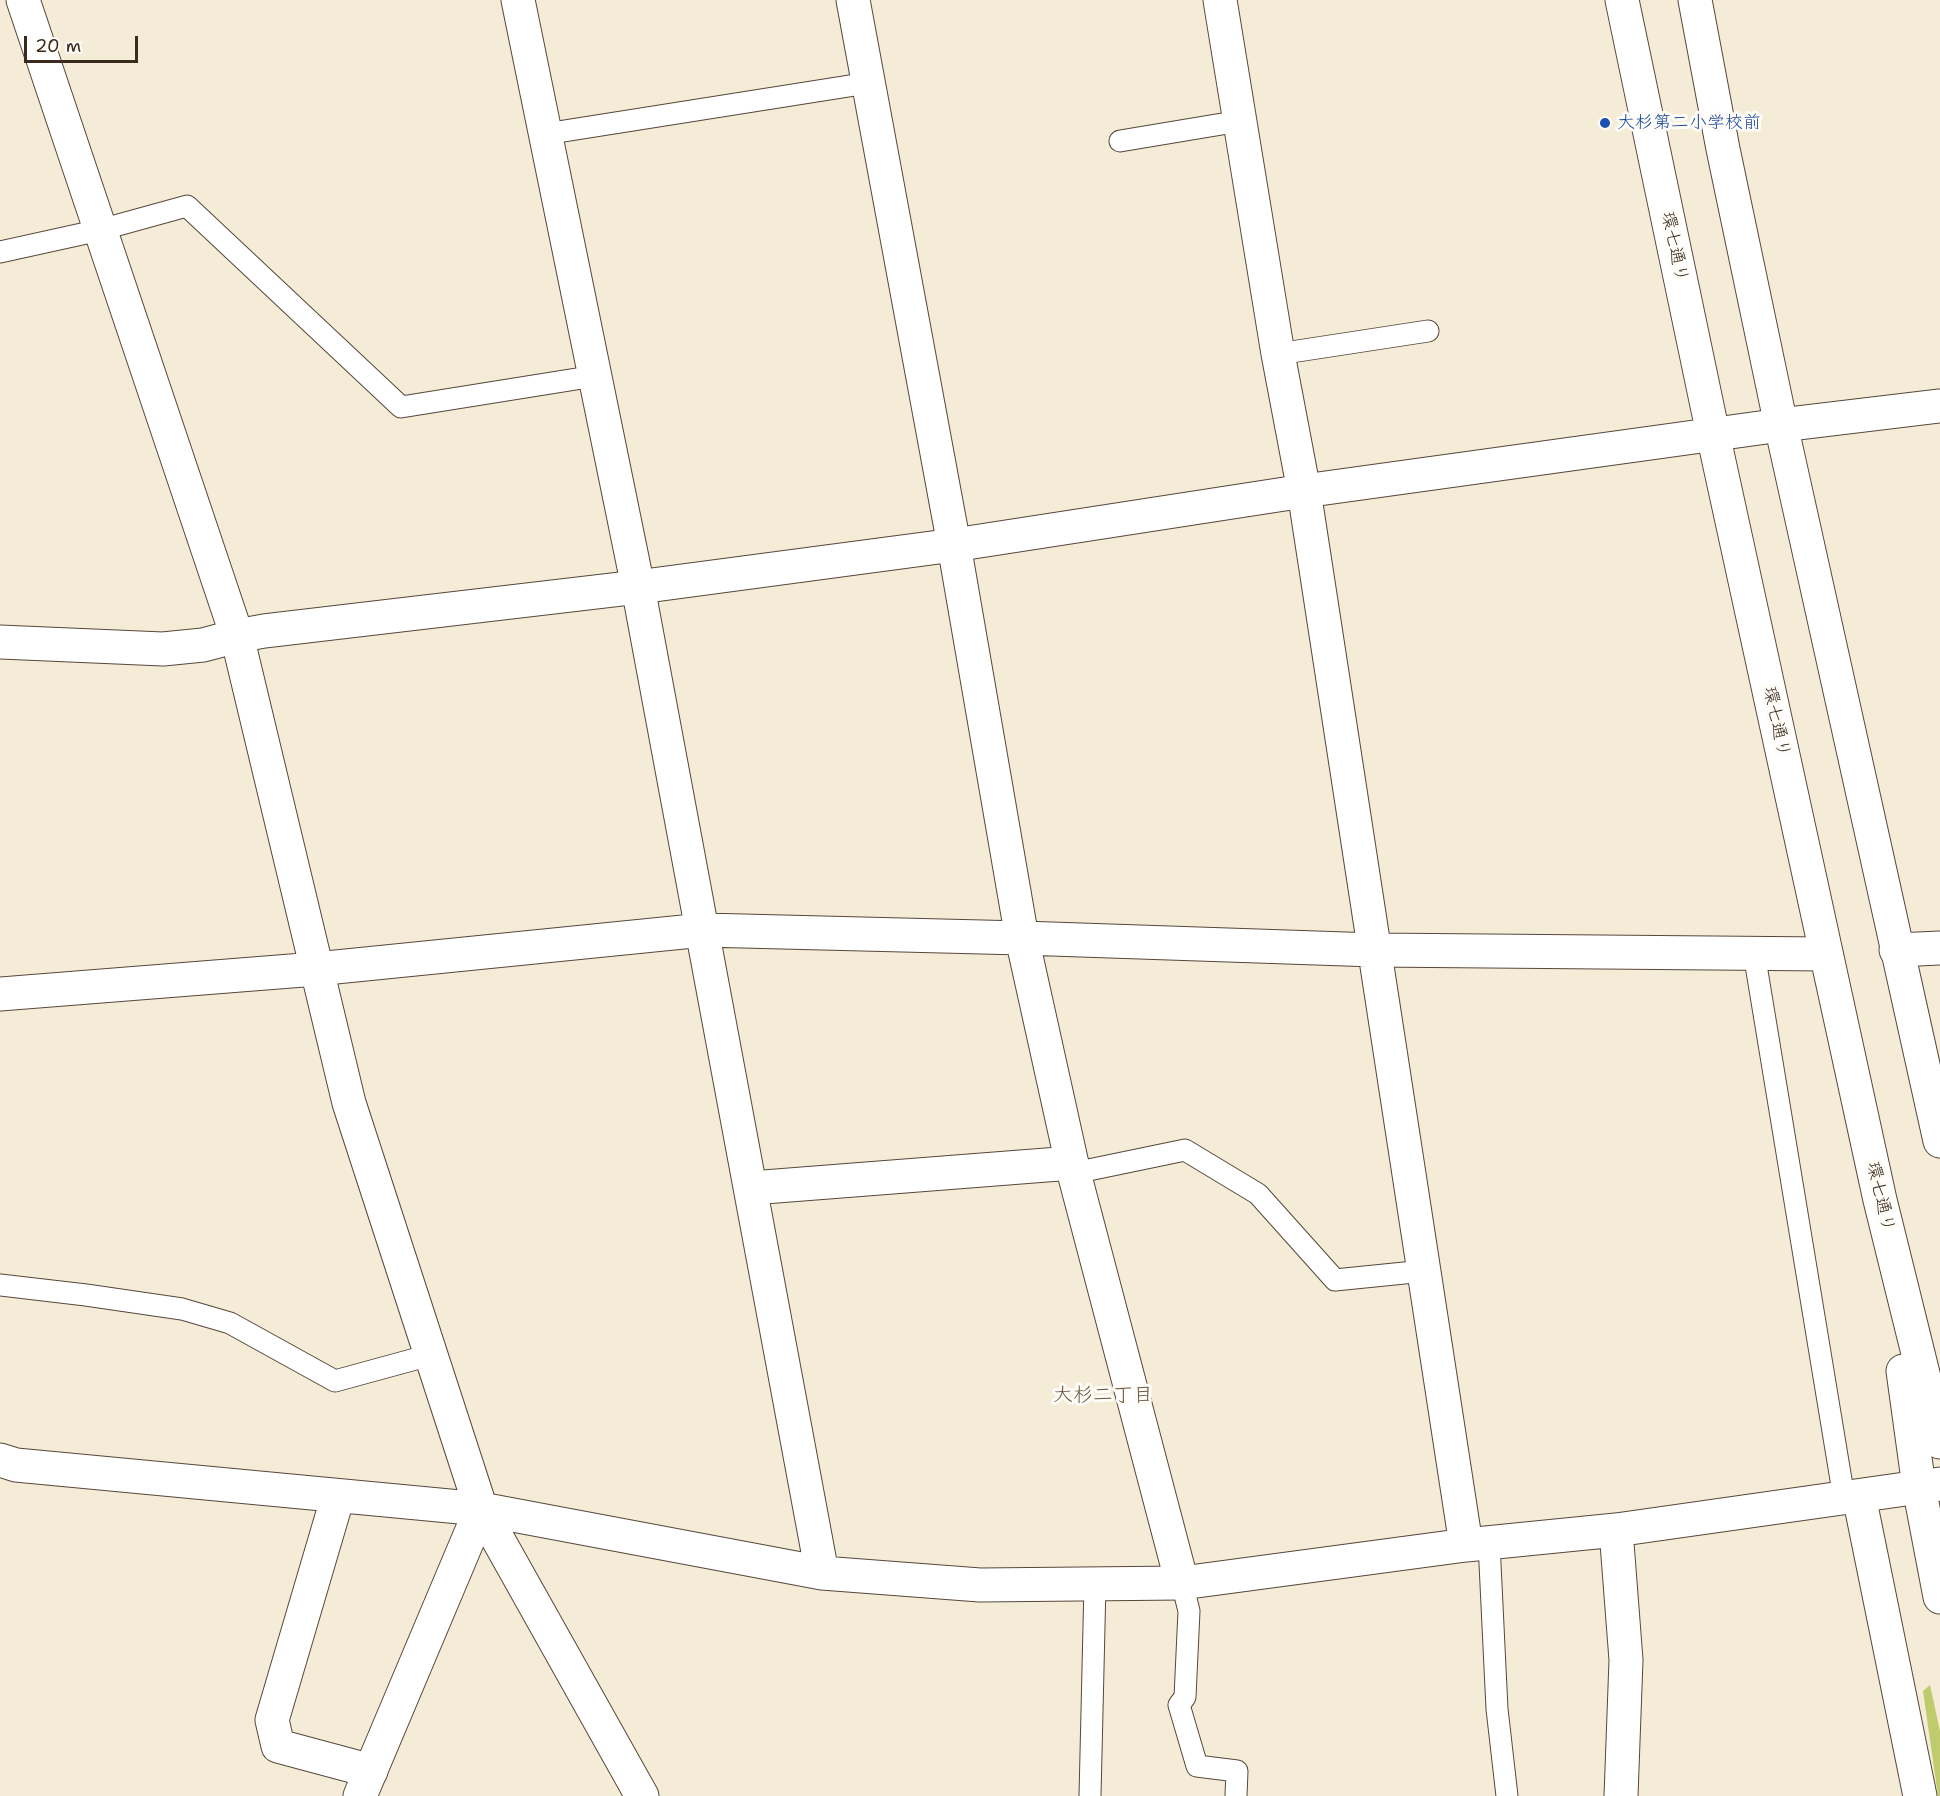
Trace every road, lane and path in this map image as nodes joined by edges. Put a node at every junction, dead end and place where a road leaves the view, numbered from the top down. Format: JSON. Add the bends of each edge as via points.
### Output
{"nodes":[{"id":1,"x":23,"y":0,"type":"edge"},
{"id":2,"x":518,"y":0,"type":"edge"},
{"id":3,"x":853,"y":0,"type":"edge"},
{"id":4,"x":1220,"y":0,"type":"edge"},
{"id":5,"x":1622,"y":0,"type":"edge"},
{"id":6,"x":1695,"y":0,"type":"edge"},
{"id":7,"x":868,"y":83,"type":"junction"},
{"id":8,"x":1240,"y":121,"type":"junction"},
{"id":9,"x":545,"y":134,"type":"junction"},
{"id":10,"x":1120,"y":141,"type":"dead end"},
{"id":11,"x":100,"y":230,"type":"junction"},
{"id":12,"x":0,"y":252,"type":"edge"},
{"id":13,"x":1428,"y":331,"type":"dead end"},
{"id":14,"x":1278,"y":354,"type":"junction"},
{"id":15,"x":595,"y":376,"type":"junction"},
{"id":16,"x":1940,"y":406,"type":"edge"},
{"id":17,"x":1780,"y":425,"type":"junction"},
{"id":18,"x":1713,"y":434,"type":"junction"},
{"id":19,"x":1304,"y":491,"type":"junction"},
{"id":20,"x":954,"y":545,"type":"junction"},
{"id":21,"x":638,"y":587,"type":"junction"},
{"id":22,"x":237,"y":636,"type":"junction"},
{"id":23,"x":0,"y":642,"type":"edge"},
{"id":24,"x":703,"y":930,"type":"junction"},
{"id":25,"x":1022,"y":938,"type":"junction"},
{"id":26,"x":1940,"y":948,"type":"edge"},
{"id":27,"x":1375,"y":950,"type":"junction"},
{"id":28,"x":1896,"y":950,"type":"junction"},
{"id":29,"x":1754,"y":953,"type":"junction"},
{"id":30,"x":1826,"y":954,"type":"junction"},
{"id":31,"x":316,"y":969,"type":"junction"},
{"id":32,"x":0,"y":994,"type":"edge"},
{"id":33,"x":1940,"y":1141,"type":"edge"},
{"id":34,"x":1073,"y":1168,"type":"junction"},
{"id":35,"x":751,"y":1188,"type":"junction"},
{"id":36,"x":1880,"y":1200,"type":"junction"},
{"id":37,"x":1424,"y":1271,"type":"junction"},
{"id":38,"x":0,"y":1285,"type":"edge"},
{"id":39,"x":430,"y":1355,"type":"junction"},
{"id":40,"x":1940,"y":1443,"type":"edge"},
{"id":41,"x":0,"y":1460,"type":"edge"},
{"id":42,"x":1930,"y":1486,"type":"edge"},
{"id":43,"x":338,"y":1496,"type":"junction"},
{"id":44,"x":1851,"y":1497,"type":"junction"},
{"id":45,"x":481,"y":1509,"type":"junction"},
{"id":46,"x":1616,"y":1530,"type":"junction"},
{"id":47,"x":1478,"y":1544,"type":"junction"},
{"id":48,"x":822,"y":1573,"type":"junction"},
{"id":49,"x":1182,"y":1583,"type":"junction"},
{"id":50,"x":1095,"y":1584,"type":"junction"},
{"id":51,"x":1940,"y":1597,"type":"edge"},
{"id":52,"x":366,"y":1783,"type":"edge"},
{"id":53,"x":642,"y":1796,"type":"edge"},
{"id":54,"x":1090,"y":1796,"type":"edge"},
{"id":55,"x":1236,"y":1796,"type":"edge"},
{"id":56,"x":1507,"y":1796,"type":"edge"},
{"id":57,"x":1621,"y":1796,"type":"edge"},
{"id":58,"x":1920,"y":1796,"type":"edge"}],
"edges":[{"from":1,"to":11,"type":"street"},
{"from":2,"to":9,"type":"street"},
{"from":3,"to":7,"type":"street"},
{"from":4,"to":8,"type":"street"},
{"from":5,"to":18,"type":"street","name":"環七通り"},
{"from":6,"to":17,"type":"street"},
{"from":7,"to":9,"type":"lane"},
{"from":7,"to":20,"type":"street"},
{"from":8,"to":10,"type":"lane"},
{"from":8,"to":14,"type":"street"},
{"from":9,"to":15,"type":"street"},
{"from":11,"to":12,"type":"lane"},
{"from":11,"to":15,"type":"lane","via":[[187,206],[401,408]]},
{"from":11,"to":22,"type":"street"},
{"from":13,"to":14,"type":"lane"},
{"from":14,"to":19,"type":"street"},
{"from":15,"to":21,"type":"street"},
{"from":16,"to":17,"type":"street"},
{"from":17,"to":18,"type":"street"},
{"from":17,"to":28,"type":"street"},
{"from":18,"to":19,"type":"street"},
{"from":18,"to":30,"type":"street","name":"環七通り"},
{"from":19,"to":20,"type":"street"},
{"from":19,"to":27,"type":"street"},
{"from":20,"to":21,"type":"street"},
{"from":20,"to":25,"type":"street"},
{"from":21,"to":22,"type":"street"},
{"from":21,"to":24,"type":"street"},
{"from":22,"to":23,"type":"street","via":[[164,649]]},
{"from":22,"to":31,"type":"street"},
{"from":24,"to":25,"type":"street"},
{"from":24,"to":31,"type":"street"},
{"from":24,"to":35,"type":"street"},
{"from":25,"to":27,"type":"street"},
{"from":25,"to":34,"type":"street"},
{"from":26,"to":28,"type":"street"},
{"from":27,"to":29,"type":"street"},
{"from":27,"to":37,"type":"street"},
{"from":28,"to":33,"type":"street"},
{"from":29,"to":30,"type":"street"},
{"from":29,"to":44,"type":"lane"},
{"from":30,"to":36,"type":"street","name":"環七通り"},
{"from":31,"to":32,"type":"street"},
{"from":31,"to":39,"type":"street","via":[[349,1103]]},
{"from":34,"to":35,"type":"street"},
{"from":34,"to":37,"type":"lane","via":[[1185,1150],[1258,1194],[1335,1280]]},
{"from":34,"to":49,"type":"street"},
{"from":35,"to":48,"type":"street"},
{"from":36,"to":40,"type":"street","name":"環七通り"},
{"from":36,"to":42,"type":"street"},
{"from":37,"to":47,"type":"street"},
{"from":38,"to":39,"type":"lane","via":[[191,1312],[230,1323],[335,1381]]},
{"from":39,"to":45,"type":"street"},
{"from":41,"to":43,"type":"street","via":[[16,1465]]},
{"from":42,"to":44,"type":"street"},
{"from":42,"to":51,"type":"street"},
{"from":43,"to":45,"type":"street"},
{"from":43,"to":52,"type":"street","via":[[272,1720],[278,1746]]},
{"from":44,"to":46,"type":"street"},
{"from":44,"to":58,"type":"street"},
{"from":45,"to":48,"type":"street"},
{"from":45,"to":52,"type":"street"},
{"from":45,"to":53,"type":"street"},
{"from":46,"to":47,"type":"street"},
{"from":46,"to":57,"type":"street","via":[[1626,1660]]},
{"from":47,"to":49,"type":"street"},
{"from":47,"to":56,"type":"lane"},
{"from":48,"to":50,"type":"street","via":[[980,1585]]},
{"from":49,"to":50,"type":"street"},
{"from":49,"to":55,"type":"lane","via":[[1190,1611],[1185,1697],[1179,1705],[1197,1766],[1237,1771]]},
{"from":50,"to":54,"type":"lane"}]}
